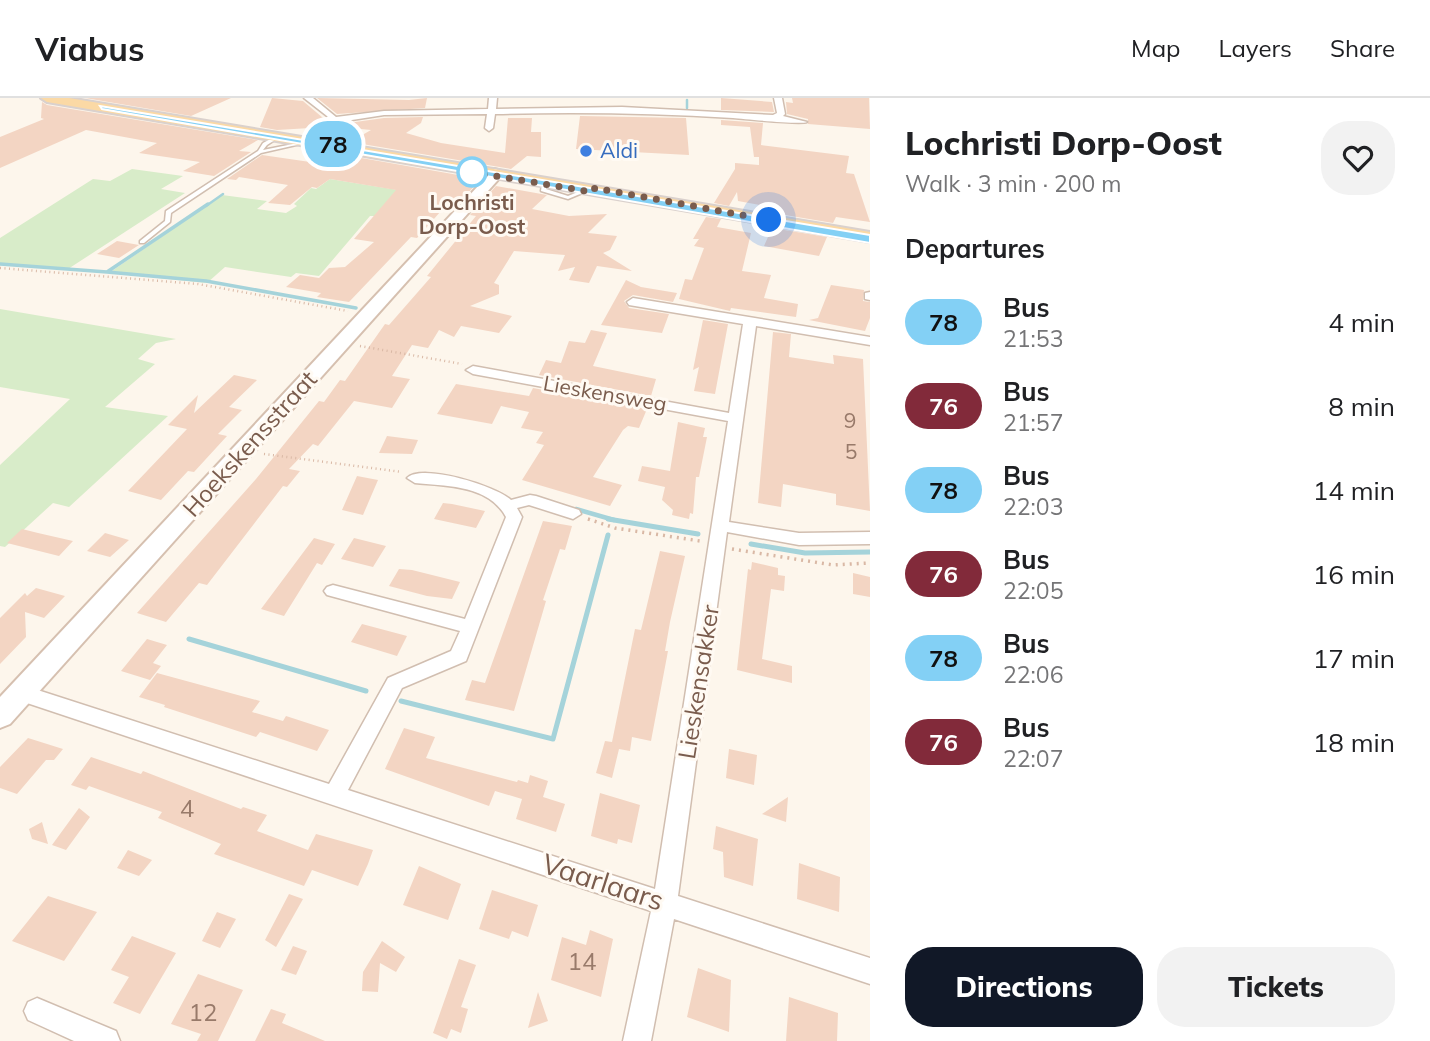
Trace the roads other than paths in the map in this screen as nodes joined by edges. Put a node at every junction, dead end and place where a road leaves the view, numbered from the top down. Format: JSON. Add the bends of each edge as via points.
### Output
{"nodes":[{"id":1,"x":47,"y":98,"type":"edge"},
{"id":2,"x":309,"y":98,"type":"edge"},
{"id":3,"x":492,"y":98,"type":"edge"},
{"id":4,"x":678,"y":98,"type":"edge"},
{"id":5,"x":778,"y":98,"type":"edge"},
{"id":6,"x":679,"y":112,"type":"junction"},
{"id":7,"x":490,"y":113,"type":"junction"},
{"id":8,"x":777,"y":118,"type":"junction"},
{"id":9,"x":335,"y":120,"type":"junction"},
{"id":10,"x":803,"y":122,"type":"dead end"},
{"id":11,"x":489,"y":128,"type":"dead end"},
{"id":12,"x":277,"y":137,"type":"junction"},
{"id":13,"x":310,"y":143,"type":"junction"},
{"id":14,"x":260,"y":152,"type":"junction"},
{"id":15,"x":497,"y":174,"type":"junction"},
{"id":16,"x":587,"y":192,"type":"junction"},
{"id":17,"x":870,"y":239,"type":"edge"},
{"id":18,"x":142,"y":242,"type":"dead end"},
{"id":19,"x":633,"y":302,"type":"dead end"},
{"id":20,"x":751,"y":321,"type":"junction"},
{"id":21,"x":870,"y":341,"type":"edge"},
{"id":22,"x":473,"y":370,"type":"road end"},
{"id":23,"x":736,"y":418,"type":"junction"},
{"id":24,"x":415,"y":478,"type":"road end"},
{"id":25,"x":510,"y":505,"type":"junction"},
{"id":26,"x":573,"y":514,"type":"dead end"},
{"id":27,"x":722,"y":526,"type":"junction"},
{"id":28,"x":870,"y":538,"type":"edge"},
{"id":29,"x":333,"y":591,"type":"dead end"},
{"id":30,"x":471,"y":627,"type":"junction"},
{"id":31,"x":22,"y":692,"type":"junction"},
{"id":32,"x":0,"y":716,"type":"edge"},
{"id":33,"x":335,"y":794,"type":"junction"},
{"id":34,"x":665,"y":902,"type":"junction"},
{"id":35,"x":870,"y":971,"type":"edge"},
{"id":36,"x":37,"y":1011,"type":"dead end"},
{"id":37,"x":106,"y":1041,"type":"edge"},
{"id":38,"x":637,"y":1041,"type":"edge"}],
"edges":[{"from":1,"to":12,"type":"main road"},
{"from":2,"to":9,"type":"street"},
{"from":3,"to":7,"type":"street"},
{"from":4,"to":6,"type":"street"},
{"from":5,"to":8,"type":"street","via":[[781,114]]},
{"from":6,"to":7,"type":"street"},
{"from":6,"to":8,"type":"street"},
{"from":7,"to":9,"type":"street","via":[[384,113]]},
{"from":7,"to":11,"type":"street"},
{"from":8,"to":10,"type":"street"},
{"from":9,"to":13,"type":"street","via":[[333,130]]},
{"from":12,"to":13,"type":"main road"},
{"from":12,"to":14,"type":"lane"},
{"from":13,"to":14,"type":"lane"},
{"from":13,"to":15,"type":"main road"},
{"from":14,"to":18,"type":"lane","via":[[168,212],[168,221]]},
{"from":15,"to":16,"type":"main road"},
{"from":15,"to":16,"type":"main road","via":[[544,187]]},
{"from":15,"to":31,"type":"street","name":"Hoekskensstraat"},
{"from":16,"to":17,"type":"main road"},
{"from":19,"to":20,"type":"street"},
{"from":20,"to":21,"type":"street"},
{"from":20,"to":23,"type":"street","name":"Lieskensakker"},
{"from":22,"to":23,"type":"street","name":"Lieskensweg"},
{"from":23,"to":27,"type":"street","name":"Lieskensakker"},
{"from":24,"to":25,"type":"street","via":[[493,493]]},
{"from":25,"to":26,"type":"street","via":[[530,500]]},
{"from":25,"to":30,"type":"street","via":[[514,517]]},
{"from":27,"to":28,"type":"street","via":[[799,539]]},
{"from":27,"to":34,"type":"street","name":"Lieskensakker"},
{"from":29,"to":30,"type":"street"},
{"from":30,"to":33,"type":"street","via":[[459,656],[395,683]]},
{"from":31,"to":32,"type":"street","name":"Hoekskensstraat"},
{"from":31,"to":33,"type":"street","name":"Vaarlaars"},
{"from":33,"to":34,"type":"street","name":"Vaarlaars"},
{"from":34,"to":35,"type":"street","name":"Vaarlaars"},
{"from":34,"to":38,"type":"street","name":"Lieskensakker"},
{"from":36,"to":37,"type":"street"}]}
